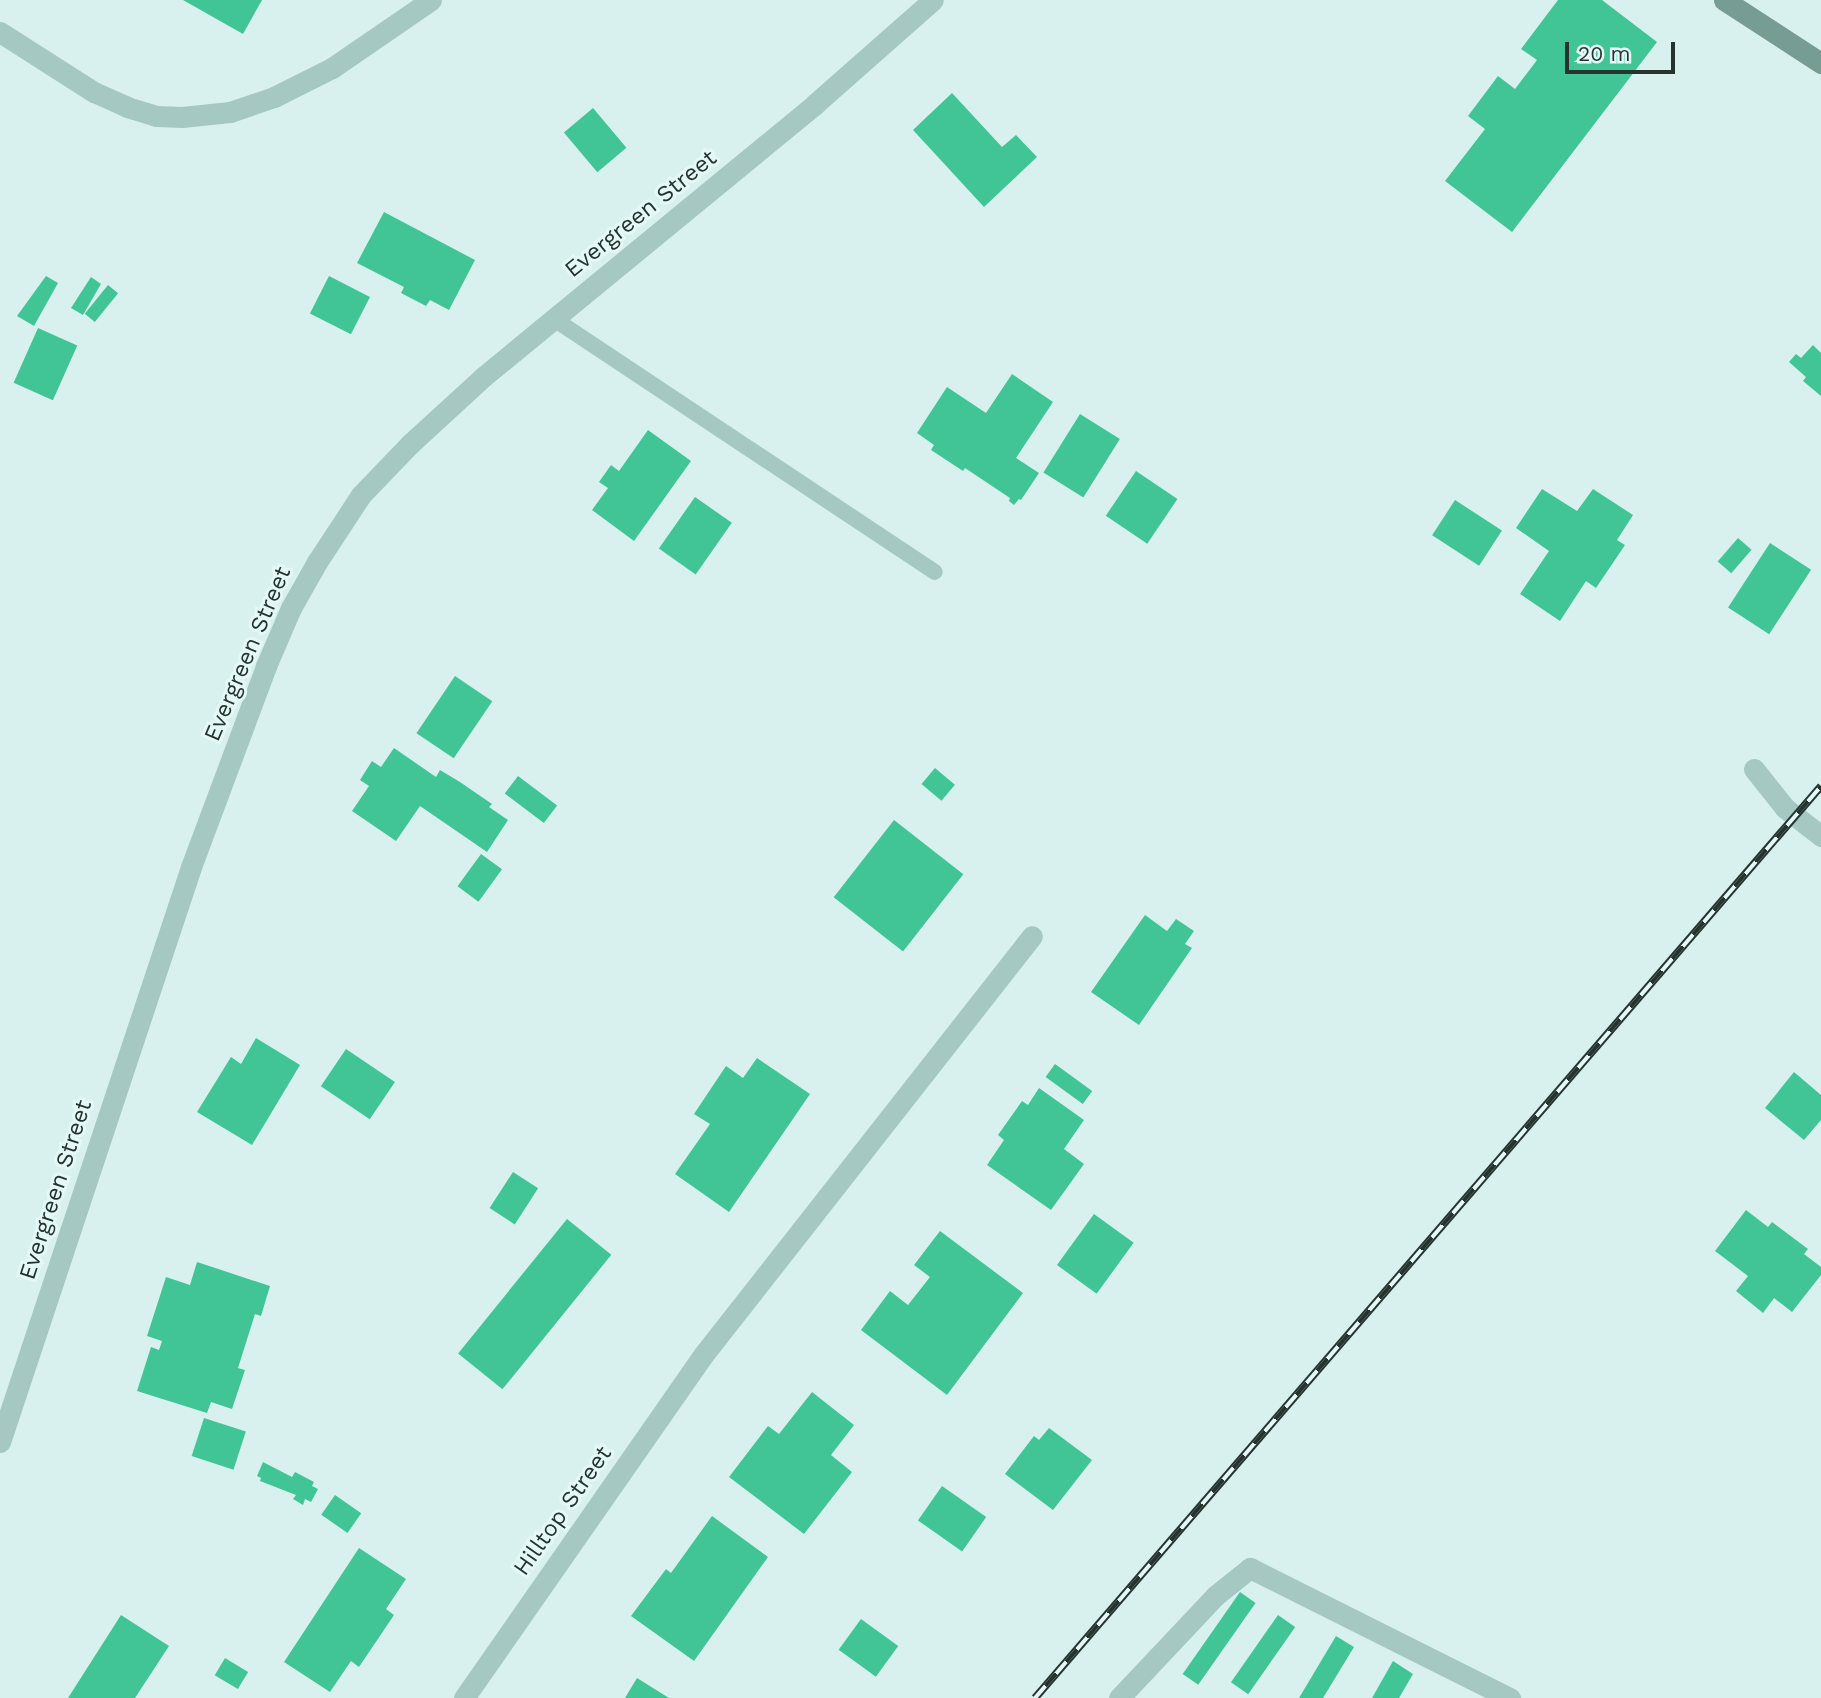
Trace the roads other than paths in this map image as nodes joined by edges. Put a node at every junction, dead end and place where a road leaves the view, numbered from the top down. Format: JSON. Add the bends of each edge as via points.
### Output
{"nodes":[{"id":1,"x":431,"y":0,"type":"edge"},
{"id":2,"x":933,"y":0,"type":"edge"},
{"id":3,"x":1724,"y":0,"type":"edge"},
{"id":4,"x":0,"y":32,"type":"edge"},
{"id":5,"x":1821,"y":63,"type":"edge"},
{"id":6,"x":554,"y":319,"type":"junction"},
{"id":7,"x":935,"y":572,"type":"dead end"},
{"id":8,"x":1754,"y":769,"type":"dead end"},
{"id":9,"x":1821,"y":836,"type":"edge"},
{"id":10,"x":1032,"y":936,"type":"dead end"},
{"id":11,"x":0,"y":1441,"type":"edge"},
{"id":12,"x":464,"y":1698,"type":"edge"},
{"id":13,"x":1119,"y":1698,"type":"edge"},
{"id":14,"x":1510,"y":1698,"type":"edge"}],
"edges":[{"from":1,"to":4,"type":"street","via":[[332,68],[274,97],[230,112],[183,117],[156,116],[94,92]]},
{"from":2,"to":6,"type":"street","name":"Evergreen Street","via":[[816,104]]},
{"from":3,"to":5,"type":"street"},
{"from":6,"to":7,"type":"lane"},
{"from":6,"to":11,"type":"street","name":"Evergreen Street","via":[[482,377],[361,495],[291,608],[191,867]]},
{"from":8,"to":9,"type":"street","via":[[1785,808]]},
{"from":10,"to":12,"type":"street","name":"Hilltop Street","via":[[704,1354]]},
{"from":13,"to":14,"type":"street","via":[[1215,1596],[1250,1568]]}]}
